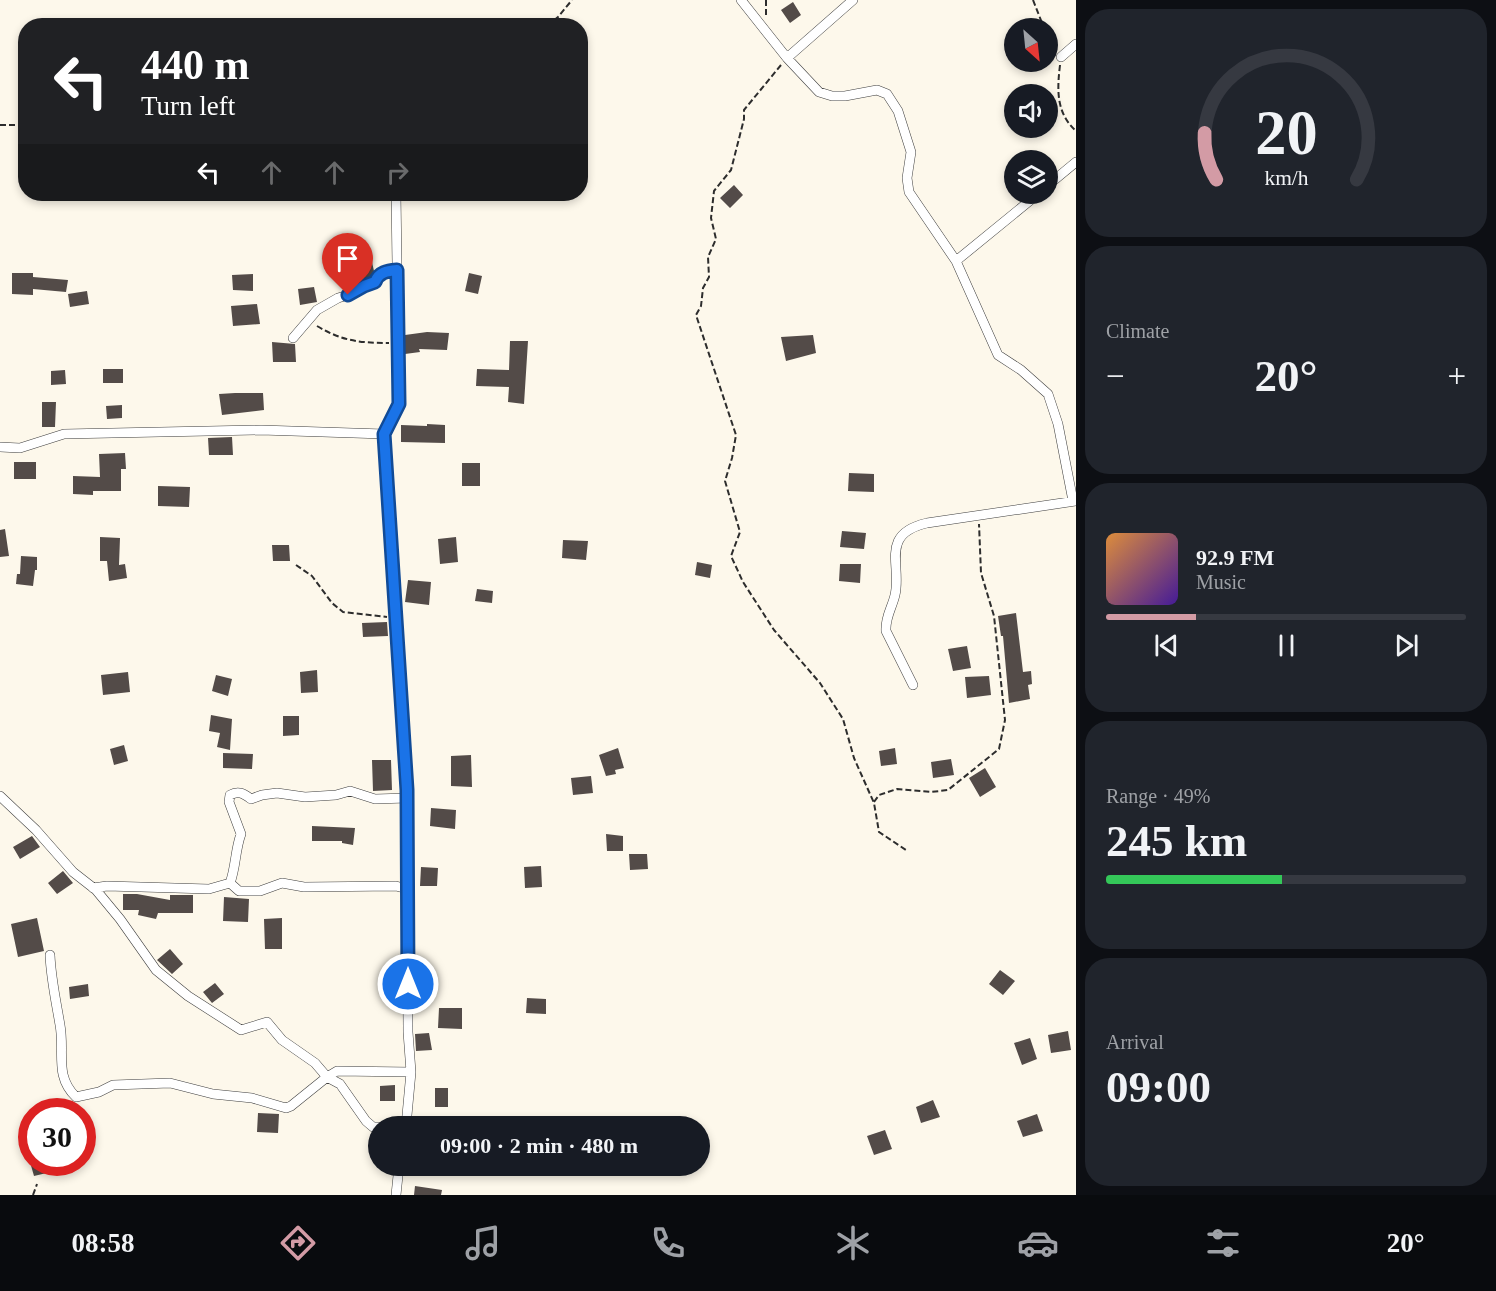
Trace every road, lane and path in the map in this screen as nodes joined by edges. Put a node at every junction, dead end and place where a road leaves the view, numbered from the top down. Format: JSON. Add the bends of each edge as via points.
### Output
{"nodes":[{"id":1,"x":572,"y":0,"type":"edge"},
{"id":2,"x":741,"y":0,"type":"edge"},
{"id":3,"x":766,"y":0,"type":"edge"},
{"id":4,"x":853,"y":0,"type":"edge"},
{"id":5,"x":1033,"y":0,"type":"edge"},
{"id":6,"x":766,"y":15,"type":"dead end"},
{"id":7,"x":557,"y":18,"type":"edge"},
{"id":8,"x":1040,"y":18,"type":"edge"},
{"id":9,"x":1076,"y":44,"type":"edge"},
{"id":10,"x":1058,"y":52,"type":"edge"},
{"id":11,"x":1061,"y":57,"type":"junction"},
{"id":12,"x":787,"y":58,"type":"junction"},
{"id":13,"x":0,"y":125,"type":"edge"},
{"id":14,"x":18,"y":125,"type":"edge"},
{"id":15,"x":1076,"y":131,"type":"edge"},
{"id":16,"x":1076,"y":162,"type":"edge"},
{"id":17,"x":1058,"y":177,"type":"edge"},
{"id":18,"x":396,"y":201,"type":"edge"},
{"id":19,"x":1026,"y":204,"type":"edge"},
{"id":20,"x":957,"y":261,"type":"junction"},
{"id":21,"x":397,"y":270,"type":"junction"},
{"id":22,"x":309,"y":320,"type":"junction"},
{"id":23,"x":293,"y":338,"type":"dead end"},
{"id":24,"x":398,"y":342,"type":"junction"},
{"id":25,"x":384,"y":434,"type":"junction"},
{"id":26,"x":0,"y":447,"type":"edge"},
{"id":27,"x":1075,"y":501,"type":"edge"},
{"id":28,"x":979,"y":515,"type":"junction"},
{"id":29,"x":296,"y":565,"type":"dead end"},
{"id":30,"x":396,"y":615,"type":"junction"},
{"id":31,"x":913,"y":684,"type":"dead end"},
{"id":32,"x":0,"y":796,"type":"edge"},
{"id":33,"x":407,"y":798,"type":"junction"},
{"id":34,"x":874,"y":803,"type":"junction"},
{"id":35,"x":906,"y":850,"type":"dead end"},
{"id":36,"x":230,"y":883,"type":"junction"},
{"id":37,"x":93,"y":888,"type":"junction"},
{"id":38,"x":407,"y":889,"type":"junction"},
{"id":39,"x":50,"y":955,"type":"dead end"},
{"id":40,"x":411,"y":1072,"type":"junction"},
{"id":41,"x":327,"y":1077,"type":"junction"},
{"id":42,"x":407,"y":1116,"type":"edge"},
{"id":43,"x":368,"y":1123,"type":"edge"},
{"id":44,"x":398,"y":1176,"type":"edge"},
{"id":45,"x":38,"y":1184,"type":"dead end"},
{"id":46,"x":33,"y":1195,"type":"edge"},
{"id":47,"x":396,"y":1195,"type":"edge"}],
"edges":[{"from":1,"to":7,"type":"path"},
{"from":2,"to":12,"type":"street"},
{"from":3,"to":6,"type":"path"},
{"from":4,"to":12,"type":"street"},
{"from":5,"to":8,"type":"path"},
{"from":9,"to":11,"type":"street"},
{"from":10,"to":11,"type":"path"},
{"from":11,"to":15,"type":"path","via":[[1057,90],[1066,122]]},
{"from":12,"to":20,"type":"street","via":[[819,92],[832,96],[876,90],[886,94],[898,111],[911,152],[909,192]]},
{"from":12,"to":34,"type":"path","via":[[744,110],[731,170],[714,191],[711,218],[716,239],[708,257],[709,277],[696,315],[736,435],[725,481],[740,532],[731,556],[774,630],[820,683],[843,719],[854,758]]},
{"from":13,"to":14,"type":"path"},
{"from":16,"to":17,"type":"street"},
{"from":18,"to":21,"type":"street"},
{"from":19,"to":20,"type":"street"},
{"from":20,"to":27,"type":"street","via":[[998,355],[1048,394]]},
{"from":21,"to":22,"type":"street","via":[[387,271],[375,282],[329,303]]},
{"from":21,"to":24,"type":"street"},
{"from":22,"to":23,"type":"street"},
{"from":22,"to":24,"type":"path","via":[[347,340]]},
{"from":24,"to":25,"type":"street","via":[[399,404]]},
{"from":25,"to":26,"type":"street","via":[[261,430],[64,434],[20,448]]},
{"from":25,"to":30,"type":"street"},
{"from":27,"to":28,"type":"street"},
{"from":28,"to":31,"type":"street","via":[[914,526],[897,544],[895,594],[885,621],[886,631]]},
{"from":28,"to":34,"type":"path","via":[[981,573],[994,616],[1005,720],[999,749],[948,790],[897,789],[879,795]]},
{"from":29,"to":30,"type":"path","via":[[312,576],[343,612],[382,618]]},
{"from":30,"to":33,"type":"street"},
{"from":32,"to":37,"type":"street"},
{"from":33,"to":36,"type":"street","via":[[375,799],[350,791],[305,797],[278,793],[251,799],[242,792],[234,792],[229,802],[241,834]]},
{"from":33,"to":38,"type":"street"},
{"from":34,"to":35,"type":"path","via":[[879,832]]},
{"from":36,"to":37,"type":"street","via":[[209,889]]},
{"from":36,"to":38,"type":"street","via":[[239,891],[260,891],[282,883]]},
{"from":37,"to":41,"type":"street","via":[[156,970],[241,1030],[267,1022],[282,1040],[315,1063]]},
{"from":38,"to":40,"type":"street"},
{"from":39,"to":41,"type":"street","via":[[61,1028],[61,1067],[67,1088],[76,1097],[113,1085],[170,1083],[286,1108]]},
{"from":40,"to":41,"type":"street","via":[[337,1071]]},
{"from":40,"to":42,"type":"street"},
{"from":41,"to":43,"type":"street","via":[[340,1084]]},
{"from":44,"to":47,"type":"street"},
{"from":45,"to":46,"type":"path"}]}
